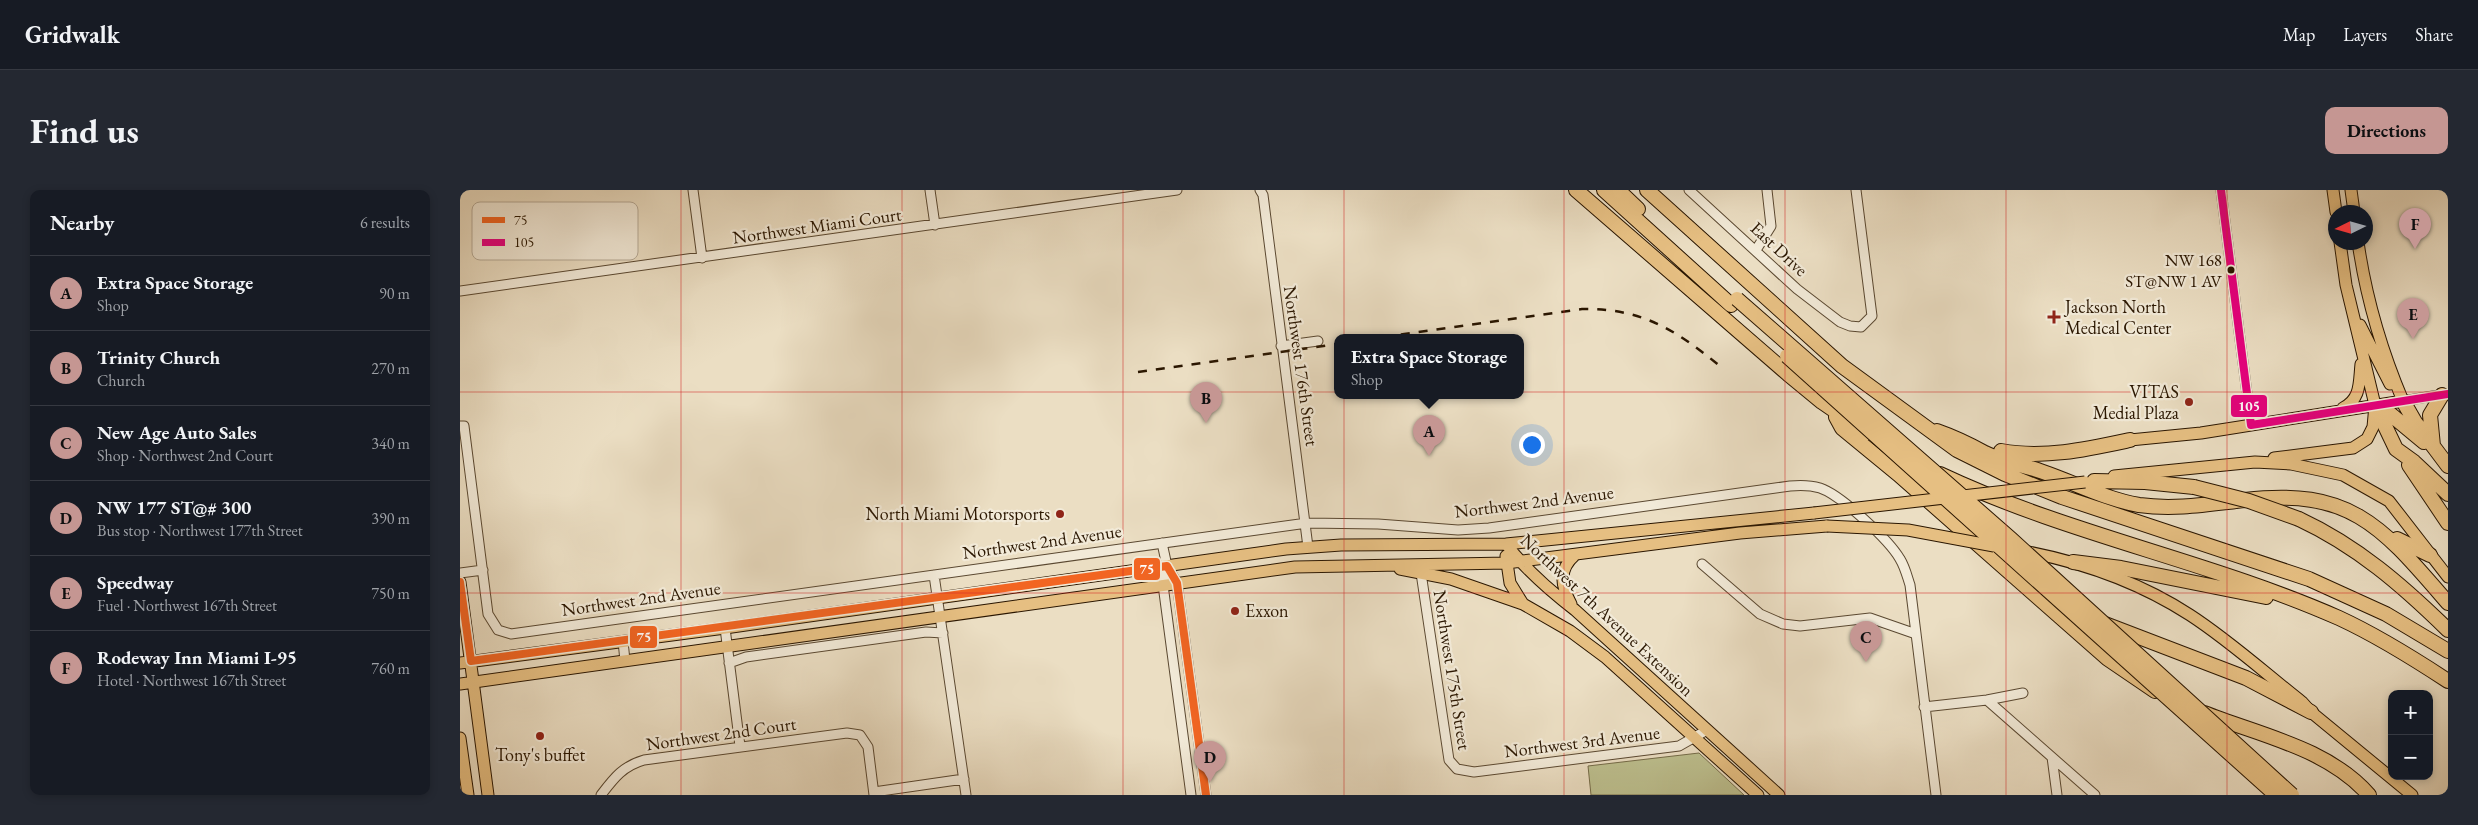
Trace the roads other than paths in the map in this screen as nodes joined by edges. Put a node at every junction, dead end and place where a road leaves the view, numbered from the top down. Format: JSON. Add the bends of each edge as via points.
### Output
{"nodes":[{"id":1,"x":692,"y":190,"type":"edge"},
{"id":2,"x":930,"y":190,"type":"edge"},
{"id":3,"x":1177,"y":190,"type":"edge"},
{"id":4,"x":1260,"y":190,"type":"edge"},
{"id":5,"x":1576,"y":190,"type":"edge"},
{"id":6,"x":1604,"y":190,"type":"edge"},
{"id":7,"x":1618,"y":190,"type":"edge"},
{"id":8,"x":1647,"y":190,"type":"edge"},
{"id":9,"x":1690,"y":190,"type":"edge"},
{"id":10,"x":1767,"y":190,"type":"edge"},
{"id":11,"x":1856,"y":190,"type":"edge"},
{"id":12,"x":2221,"y":190,"type":"edge"},
{"id":13,"x":2334,"y":190,"type":"edge"},
{"id":14,"x":2351,"y":190,"type":"edge"},
{"id":15,"x":2335,"y":205,"type":"edge"},
{"id":16,"x":2353,"y":205,"type":"edge"},
{"id":17,"x":935,"y":225,"type":"junction"},
{"id":18,"x":1756,"y":250,"type":"junction"},
{"id":19,"x":2341,"y":250,"type":"edge"},
{"id":20,"x":2359,"y":250,"type":"edge"},
{"id":21,"x":702,"y":258,"type":"junction"},
{"id":22,"x":460,"y":291,"type":"edge"},
{"id":23,"x":1734,"y":302,"type":"junction"},
{"id":24,"x":2350,"y":304,"type":"junction"},
{"id":25,"x":1318,"y":341,"type":"dead end"},
{"id":26,"x":1281,"y":346,"type":"junction"},
{"id":27,"x":2362,"y":355,"type":"junction"},
{"id":28,"x":2445,"y":394,"type":"edge"},
{"id":29,"x":2404,"y":401,"type":"junction"},
{"id":30,"x":2375,"y":405,"type":"junction"},
{"id":31,"x":1831,"y":409,"type":"junction"},
{"id":32,"x":2338,"y":410,"type":"junction"},
{"id":33,"x":1922,"y":425,"type":"junction"},
{"id":34,"x":2251,"y":425,"type":"junction"},
{"id":35,"x":460,"y":426,"type":"edge"},
{"id":36,"x":2130,"y":440,"type":"joint"},
{"id":37,"x":1978,"y":447,"type":"junction"},
{"id":38,"x":2396,"y":449,"type":"junction"},
{"id":39,"x":2434,"y":449,"type":"junction"},
{"id":40,"x":2255,"y":462,"type":"junction"},
{"id":41,"x":2448,"y":466,"type":"edge"},
{"id":42,"x":2090,"y":481,"type":"junction"},
{"id":43,"x":2448,"y":494,"type":"edge"},
{"id":44,"x":1307,"y":523,"type":"junction"},
{"id":45,"x":2448,"y":523,"type":"edge"},
{"id":46,"x":2378,"y":529,"type":"junction"},
{"id":47,"x":1162,"y":543,"type":"junction"},
{"id":48,"x":1506,"y":544,"type":"junction"},
{"id":49,"x":1308,"y":547,"type":"junction"},
{"id":50,"x":1575,"y":555,"type":"junction"},
{"id":51,"x":2430,"y":555,"type":"junction"},
{"id":52,"x":1519,"y":562,"type":"junction"},
{"id":53,"x":2073,"y":562,"type":"junction"},
{"id":54,"x":1507,"y":563,"type":"junction"},
{"id":55,"x":1374,"y":564,"type":"junction"},
{"id":56,"x":1702,"y":564,"type":"dead end"},
{"id":57,"x":1167,"y":566,"type":"junction"},
{"id":58,"x":483,"y":570,"type":"junction"},
{"id":59,"x":460,"y":573,"type":"edge"},
{"id":60,"x":1421,"y":573,"type":"junction"},
{"id":61,"x":934,"y":576,"type":"junction"},
{"id":62,"x":2448,"y":577,"type":"edge"},
{"id":63,"x":2017,"y":579,"type":"junction"},
{"id":64,"x":460,"y":582,"type":"edge"},
{"id":65,"x":1177,"y":583,"type":"junction"},
{"id":66,"x":1162,"y":585,"type":"junction"},
{"id":67,"x":2285,"y":597,"type":"junction"},
{"id":68,"x":938,"y":599,"type":"junction"},
{"id":69,"x":2448,"y":603,"type":"edge"},
{"id":70,"x":1523,"y":604,"type":"junction"},
{"id":71,"x":1575,"y":610,"type":"junction"},
{"id":72,"x":941,"y":617,"type":"junction"},
{"id":73,"x":725,"y":628,"type":"junction"},
{"id":74,"x":2448,"y":630,"type":"edge"},
{"id":75,"x":943,"y":633,"type":"junction"},
{"id":76,"x":1916,"y":634,"type":"junction"},
{"id":77,"x":623,"y":641,"type":"junction"},
{"id":78,"x":727,"y":646,"type":"junction"},
{"id":79,"x":2448,"y":651,"type":"edge"},
{"id":80,"x":625,"y":661,"type":"junction"},
{"id":81,"x":466,"y":662,"type":"edge"},
{"id":82,"x":729,"y":663,"type":"junction"},
{"id":83,"x":2448,"y":681,"type":"edge"},
{"id":84,"x":474,"y":682,"type":"junction"},
{"id":85,"x":460,"y":684,"type":"edge"},
{"id":86,"x":2023,"y":693,"type":"dead end"},
{"id":87,"x":1987,"y":700,"type":"junction"},
{"id":88,"x":1924,"y":707,"type":"junction"},
{"id":89,"x":2311,"y":712,"type":"junction"},
{"id":90,"x":1707,"y":730,"type":"junction"},
{"id":91,"x":460,"y":738,"type":"edge"},
{"id":92,"x":1695,"y":738,"type":"junction"},
{"id":93,"x":740,"y":746,"type":"junction"},
{"id":94,"x":2052,"y":757,"type":"junction"},
{"id":95,"x":1457,"y":769,"type":"joint"},
{"id":96,"x":964,"y":778,"type":"junction"},
{"id":97,"x":874,"y":794,"type":"edge"},
{"id":98,"x":468,"y":795,"type":"edge"},
{"id":99,"x":488,"y":795,"type":"edge"},
{"id":100,"x":601,"y":795,"type":"edge"},
{"id":101,"x":966,"y":795,"type":"edge"},
{"id":102,"x":1191,"y":795,"type":"edge"},
{"id":103,"x":1206,"y":795,"type":"edge"},
{"id":104,"x":1758,"y":795,"type":"edge"},
{"id":105,"x":1779,"y":795,"type":"edge"},
{"id":106,"x":1936,"y":795,"type":"edge"},
{"id":107,"x":2057,"y":795,"type":"edge"},
{"id":108,"x":2095,"y":795,"type":"edge"},
{"id":109,"x":2276,"y":795,"type":"edge"},
{"id":110,"x":2292,"y":795,"type":"edge"},
{"id":111,"x":2369,"y":795,"type":"edge"},
{"id":112,"x":2412,"y":795,"type":"edge"}],
"edges":[{"from":1,"to":21,"type":"street"},
{"from":2,"to":17,"type":"street"},
{"from":3,"to":17,"type":"street","name":"Northwest Miami Court"},
{"from":4,"to":26,"type":"street","name":"Northwest 176th Street"},
{"from":5,"to":31,"type":"highway","via":[[1735,331]]},
{"from":6,"to":23,"type":"highway"},
{"from":7,"to":23,"type":"highway"},
{"from":8,"to":33,"type":"highway","via":[[1842,366]]},
{"from":9,"to":18,"type":"street","name":"East Drive"},
{"from":10,"to":18,"type":"street","via":[[1771,226]]},
{"from":11,"to":18,"type":"street","name":"East Drive","via":[[1872,316],[1861,327],[1840,322],[1797,289]]},
{"from":12,"to":34,"type":"street"},
{"from":13,"to":15,"type":"main road"},
{"from":14,"to":16,"type":"main road"},
{"from":17,"to":21,"type":"street","name":"Northwest Miami Court"},
{"from":19,"to":24,"type":"main road"},
{"from":20,"to":29,"type":"main road","via":[[2375,326]]},
{"from":21,"to":22,"type":"street","name":"Northwest Miami Court"},
{"from":23,"to":109,"type":"highway","bridge":true},
{"from":23,"to":110,"type":"highway","bridge":true,"via":[[2011,539]]},
{"from":24,"to":27,"type":"main road"},
{"from":24,"to":29,"type":"main road","via":[[2386,378]]},
{"from":25,"to":26,"type":"street"},
{"from":26,"to":44,"type":"street","name":"Northwest 176th Street"},
{"from":27,"to":30,"type":"main road"},
{"from":27,"to":32,"type":"main road","via":[[2356,398]]},
{"from":28,"to":29,"type":"street"},
{"from":28,"to":39,"type":"highway","via":[[2430,415]]},
{"from":29,"to":30,"type":"main road"},
{"from":29,"to":39,"type":"highway"},
{"from":30,"to":32,"type":"main road"},
{"from":30,"to":38,"type":"highway"},
{"from":30,"to":39,"type":"highway"},
{"from":30,"to":40,"type":"main road","via":[[2370,434],[2358,446]]},
{"from":31,"to":63,"type":"highway","via":[[1842,428]]},
{"from":31,"to":67,"type":"highway","via":[[1900,454],[1999,501]]},
{"from":32,"to":34,"type":"main road"},
{"from":33,"to":37,"type":"highway"},
{"from":33,"to":79,"type":"highway","via":[[1957,450],[2030,485],[2309,579],[2386,614]]},
{"from":34,"to":36,"type":"main road"},
{"from":35,"to":58,"type":"street","name":"Northwest 2nd Avenue","via":[[464,426]]},
{"from":36,"to":37,"type":"highway","via":[[2050,454]]},
{"from":37,"to":46,"type":"highway","via":[[1985,453],[2124,502],[2178,508],[2275,497],[2309,498],[2352,512]]},
{"from":38,"to":43,"type":"highway"},
{"from":38,"to":45,"type":"highway"},
{"from":39,"to":41,"type":"highway"},
{"from":40,"to":42,"type":"main road","name":"Northwest 2nd Avenue"},
{"from":40,"to":51,"type":"main road","via":[[2305,466],[2343,475],[2359,483],[2389,501]]},
{"from":42,"to":48,"type":"main road","name":"Northwest 2nd Avenue","bridge":true},
{"from":42,"to":74,"type":"highway","bridge":true,"via":[[2194,487],[2249,501],[2299,519],[2375,564],[2402,585]]},
{"from":44,"to":47,"type":"street","name":"Northwest 2nd Avenue"},
{"from":44,"to":49,"type":"street","name":"Northwest 176th Street"},
{"from":44,"to":76,"type":"street","name":"Northwest 2nd Avenue","via":[[1458,530],[1804,485],[1820,488],[1835,496],[1890,546],[1906,570]]},
{"from":46,"to":51,"type":"highway"},
{"from":46,"to":69,"type":"highway","via":[[2397,544]]},
{"from":47,"to":57,"type":"street"},
{"from":47,"to":61,"type":"street","name":"Northwest 2nd Avenue"},
{"from":48,"to":49,"type":"main road","name":"Northwest 2nd Avenue"},
{"from":48,"to":52,"type":"main road","name":"Northwest 7th Avenue Extension"},
{"from":48,"to":54,"type":"main road","name":"Northwest 7th Avenue Extension"},
{"from":49,"to":57,"type":"main road","name":"Northwest 2nd Avenue"},
{"from":50,"to":52,"type":"main road"},
{"from":50,"to":53,"type":"main road","bridge":true,"via":[[1740,533],[1828,526],[1890,528]]},
{"from":50,"to":71,"type":"main road","via":[[1565,566],[1562,578],[1564,592]]},
{"from":51,"to":62,"type":"main road"},
{"from":52,"to":54,"type":"main road"},
{"from":52,"to":71,"type":"main road","name":"Northwest 7th Avenue Extension"},
{"from":53,"to":67,"type":"highway","via":[[2121,568],[2259,597]]},
{"from":53,"to":89,"type":"main road","via":[[2140,587],[2189,614]]},
{"from":54,"to":55,"type":"main road"},
{"from":54,"to":70,"type":"main road","name":"Northwest 7th Avenue Extension","via":[[1510,583]]},
{"from":55,"to":60,"type":"main road"},
{"from":55,"to":65,"type":"main road","via":[[1295,567]]},
{"from":56,"to":76,"type":"street","via":[[1760,614],[1783,624],[1800,626],[1870,618]]},
{"from":57,"to":65,"type":"street"},
{"from":57,"to":66,"type":"street"},
{"from":57,"to":68,"type":"main road","name":"Northwest 2nd Avenue"},
{"from":58,"to":59,"type":"street"},
{"from":58,"to":61,"type":"street","name":"Northwest 2nd Avenue","via":[[488,614],[494,625],[504,632],[519,634]]},
{"from":60,"to":70,"type":"main road","via":[[1451,578]]},
{"from":60,"to":95,"type":"street","name":"Northwest 175th Street","via":[[1449,760]]},
{"from":61,"to":68,"type":"street"},
{"from":63,"to":89,"type":"highway","via":[[2096,620],[2246,678]]},
{"from":63,"to":111,"type":"highway","via":[[2108,659],[2149,688],[2195,710],[2311,753],[2340,769]]},
{"from":64,"to":81,"type":"main road"},
{"from":65,"to":66,"type":"main road"},
{"from":65,"to":103,"type":"street"},
{"from":66,"to":72,"type":"main road"},
{"from":66,"to":102,"type":"street"},
{"from":67,"to":83,"type":"highway","via":[[2369,633]]},
{"from":68,"to":72,"type":"street"},
{"from":68,"to":73,"type":"main road","name":"Northwest 2nd Avenue"},
{"from":70,"to":92,"type":"main road","name":"Northwest 7th Avenue Extension","via":[[1570,631],[1605,657]]},
{"from":71,"to":90,"type":"main road","name":"Northwest 7th Avenue Extension"},
{"from":72,"to":75,"type":"street"},
{"from":72,"to":78,"type":"main road"},
{"from":73,"to":77,"type":"main road","name":"Northwest 2nd Avenue"},
{"from":73,"to":78,"type":"street"},
{"from":75,"to":82,"type":"street","via":[[926,632],[746,657]]},
{"from":75,"to":96,"type":"street"},
{"from":76,"to":88,"type":"street"},
{"from":77,"to":80,"type":"street"},
{"from":77,"to":81,"type":"main road","name":"Northwest 2nd Avenue"},
{"from":78,"to":80,"type":"main road"},
{"from":78,"to":82,"type":"street"},
{"from":80,"to":84,"type":"main road"},
{"from":81,"to":84,"type":"main road"},
{"from":82,"to":93,"type":"street"},
{"from":84,"to":85,"type":"main road"},
{"from":84,"to":99,"type":"main road"},
{"from":86,"to":87,"type":"street"},
{"from":87,"to":88,"type":"street"},
{"from":87,"to":94,"type":"street"},
{"from":88,"to":106,"type":"street"},
{"from":89,"to":112,"type":"main road"},
{"from":90,"to":92,"type":"street","name":"Northwest 3rd Avenue"},
{"from":90,"to":105,"type":"main road","name":"Northwest 7th Avenue Extension"},
{"from":91,"to":98,"type":"main road"},
{"from":92,"to":95,"type":"street","name":"Northwest 3rd Avenue","via":[[1679,746],[1474,772]]},
{"from":92,"to":104,"type":"main road","name":"Northwest 7th Avenue Extension"},
{"from":93,"to":97,"type":"street","name":"Northwest 2nd Court","via":[[846,733],[860,735],[868,748]]},
{"from":93,"to":100,"type":"street","name":"Northwest 2nd Court","via":[[630,764]]},
{"from":94,"to":107,"type":"street"},
{"from":94,"to":108,"type":"street"},
{"from":96,"to":97,"type":"street"},
{"from":96,"to":101,"type":"street"}]}
